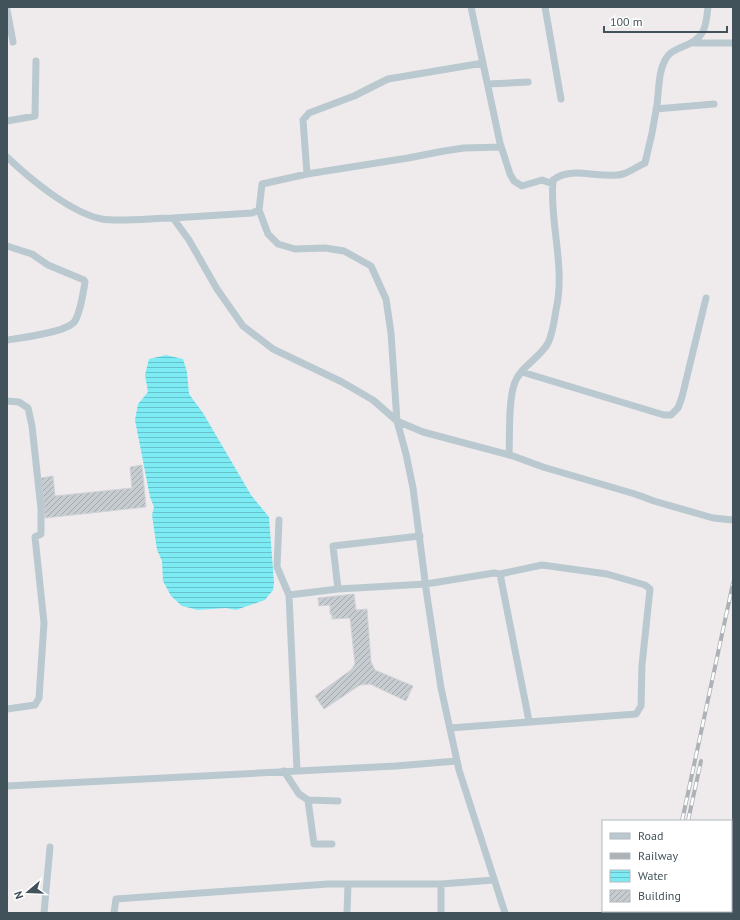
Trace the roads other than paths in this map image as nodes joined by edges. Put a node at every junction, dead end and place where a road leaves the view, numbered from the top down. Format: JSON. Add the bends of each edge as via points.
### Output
{"nodes":[{"id":1,"x":471,"y":7,"type":"edge"},
{"id":2,"x":545,"y":7,"type":"edge"},
{"id":3,"x":708,"y":7,"type":"edge"},
{"id":4,"x":7,"y":10,"type":"edge"},
{"id":5,"x":13,"y":42,"type":"dead end"},
{"id":6,"x":694,"y":43,"type":"junction"},
{"id":7,"x":733,"y":43,"type":"edge"},
{"id":8,"x":36,"y":61,"type":"dead end"},
{"id":9,"x":482,"y":63,"type":"junction"},
{"id":10,"x":528,"y":82,"type":"dead end"},
{"id":11,"x":488,"y":84,"type":"junction"},
{"id":12,"x":561,"y":99,"type":"dead end"},
{"id":13,"x":714,"y":104,"type":"dead end"},
{"id":14,"x":656,"y":110,"type":"junction"},
{"id":15,"x":7,"y":122,"type":"edge"},
{"id":16,"x":501,"y":147,"type":"junction"},
{"id":17,"x":7,"y":157,"type":"edge"},
{"id":18,"x":307,"y":174,"type":"junction"},
{"id":19,"x":553,"y":184,"type":"junction"},
{"id":20,"x":259,"y":210,"type":"junction"},
{"id":21,"x":173,"y":218,"type":"junction"},
{"id":22,"x":7,"y":246,"type":"edge"},
{"id":23,"x":706,"y":298,"type":"dead end"},
{"id":24,"x":7,"y":340,"type":"edge"},
{"id":25,"x":522,"y":372,"type":"junction"},
{"id":26,"x":7,"y":401,"type":"edge"},
{"id":27,"x":397,"y":422,"type":"junction"},
{"id":28,"x":509,"y":455,"type":"junction"},
{"id":29,"x":280,"y":520,"type":"dead end"},
{"id":30,"x":733,"y":520,"type":"edge"},
{"id":31,"x":420,"y":536,"type":"junction"},
{"id":32,"x":500,"y":574,"type":"junction"},
{"id":33,"x":426,"y":584,"type":"junction"},
{"id":34,"x":338,"y":589,"type":"junction"},
{"id":35,"x":289,"y":595,"type":"junction"},
{"id":36,"x":7,"y":709,"type":"edge"},
{"id":37,"x":529,"y":721,"type":"junction"},
{"id":38,"x":450,"y":728,"type":"junction"},
{"id":39,"x":457,"y":761,"type":"junction"},
{"id":40,"x":297,"y":770,"type":"junction"},
{"id":41,"x":284,"y":771,"type":"junction"},
{"id":42,"x":7,"y":786,"type":"edge"},
{"id":43,"x":308,"y":800,"type":"junction"},
{"id":44,"x":338,"y":801,"type":"dead end"},
{"id":45,"x":332,"y":844,"type":"dead end"},
{"id":46,"x":50,"y":847,"type":"dead end"},
{"id":47,"x":494,"y":880,"type":"junction"},
{"id":48,"x":348,"y":884,"type":"junction"},
{"id":49,"x":441,"y":884,"type":"junction"},
{"id":50,"x":44,"y":913,"type":"edge"},
{"id":51,"x":114,"y":913,"type":"edge"},
{"id":52,"x":347,"y":913,"type":"edge"},
{"id":53,"x":441,"y":913,"type":"edge"},
{"id":54,"x":504,"y":913,"type":"edge"}],
"edges":[{"from":1,"to":9,"type":"street"},
{"from":2,"to":12,"type":"street"},
{"from":3,"to":6,"type":"street","via":[[702,35]]},
{"from":4,"to":5,"type":"street"},
{"from":6,"to":7,"type":"street"},
{"from":6,"to":14,"type":"street","via":[[677,48],[667,56],[662,69]]},
{"from":8,"to":15,"type":"street","via":[[35,116]]},
{"from":9,"to":11,"type":"street"},
{"from":9,"to":18,"type":"street","via":[[388,80],[310,113],[303,120]]},
{"from":10,"to":11,"type":"street"},
{"from":11,"to":16,"type":"street"},
{"from":13,"to":14,"type":"street"},
{"from":14,"to":19,"type":"street","via":[[645,162],[623,174],[559,175]]},
{"from":16,"to":18,"type":"street","via":[[464,148]]},
{"from":16,"to":19,"type":"street","via":[[514,181],[522,186],[542,180]]},
{"from":17,"to":21,"type":"street","via":[[48,191],[84,213],[102,219]]},
{"from":18,"to":20,"type":"street","via":[[262,184]]},
{"from":19,"to":25,"type":"street","via":[[559,262],[557,308],[548,343]]},
{"from":20,"to":21,"type":"street","via":[[252,213]]},
{"from":20,"to":27,"type":"street","via":[[268,234],[278,244],[296,249],[325,248],[344,252],[371,266],[386,299]]},
{"from":21,"to":27,"type":"street","via":[[243,326],[274,349],[373,400]]},
{"from":22,"to":24,"type":"street","via":[[32,254],[85,282],[79,309],[71,325]]},
{"from":23,"to":25,"type":"street","via":[[682,397],[672,415],[642,409]]},
{"from":25,"to":28,"type":"street","via":[[515,382]]},
{"from":26,"to":36,"type":"street","via":[[19,402],[28,408],[32,426],[41,509],[41,534],[35,537],[44,623],[39,698],[35,705]]},
{"from":27,"to":28,"type":"street","via":[[423,432]]},
{"from":27,"to":31,"type":"street","via":[[411,474]]},
{"from":28,"to":30,"type":"street","via":[[654,502],[713,518]]},
{"from":29,"to":35,"type":"street","via":[[277,567]]},
{"from":31,"to":33,"type":"street"},
{"from":31,"to":34,"type":"street","via":[[333,546]]},
{"from":32,"to":33,"type":"street"},
{"from":32,"to":37,"type":"street"},
{"from":32,"to":37,"type":"street","via":[[542,565],[607,574],[645,585],[650,589],[642,665],[641,706],[636,714]]},
{"from":33,"to":34,"type":"street"},
{"from":33,"to":38,"type":"street","via":[[441,688]]},
{"from":34,"to":35,"type":"street"},
{"from":35,"to":40,"type":"street"},
{"from":37,"to":38,"type":"street"},
{"from":38,"to":39,"type":"street"},
{"from":39,"to":40,"type":"street"},
{"from":39,"to":47,"type":"street"},
{"from":40,"to":41,"type":"street"},
{"from":41,"to":42,"type":"street"},
{"from":41,"to":43,"type":"street","via":[[299,794]]},
{"from":43,"to":44,"type":"street"},
{"from":43,"to":45,"type":"street","via":[[314,844]]},
{"from":46,"to":50,"type":"street"},
{"from":47,"to":49,"type":"street"},
{"from":47,"to":54,"type":"street"},
{"from":48,"to":49,"type":"street"},
{"from":48,"to":51,"type":"street","via":[[116,899]]},
{"from":48,"to":52,"type":"street"},
{"from":49,"to":53,"type":"street"}]}
